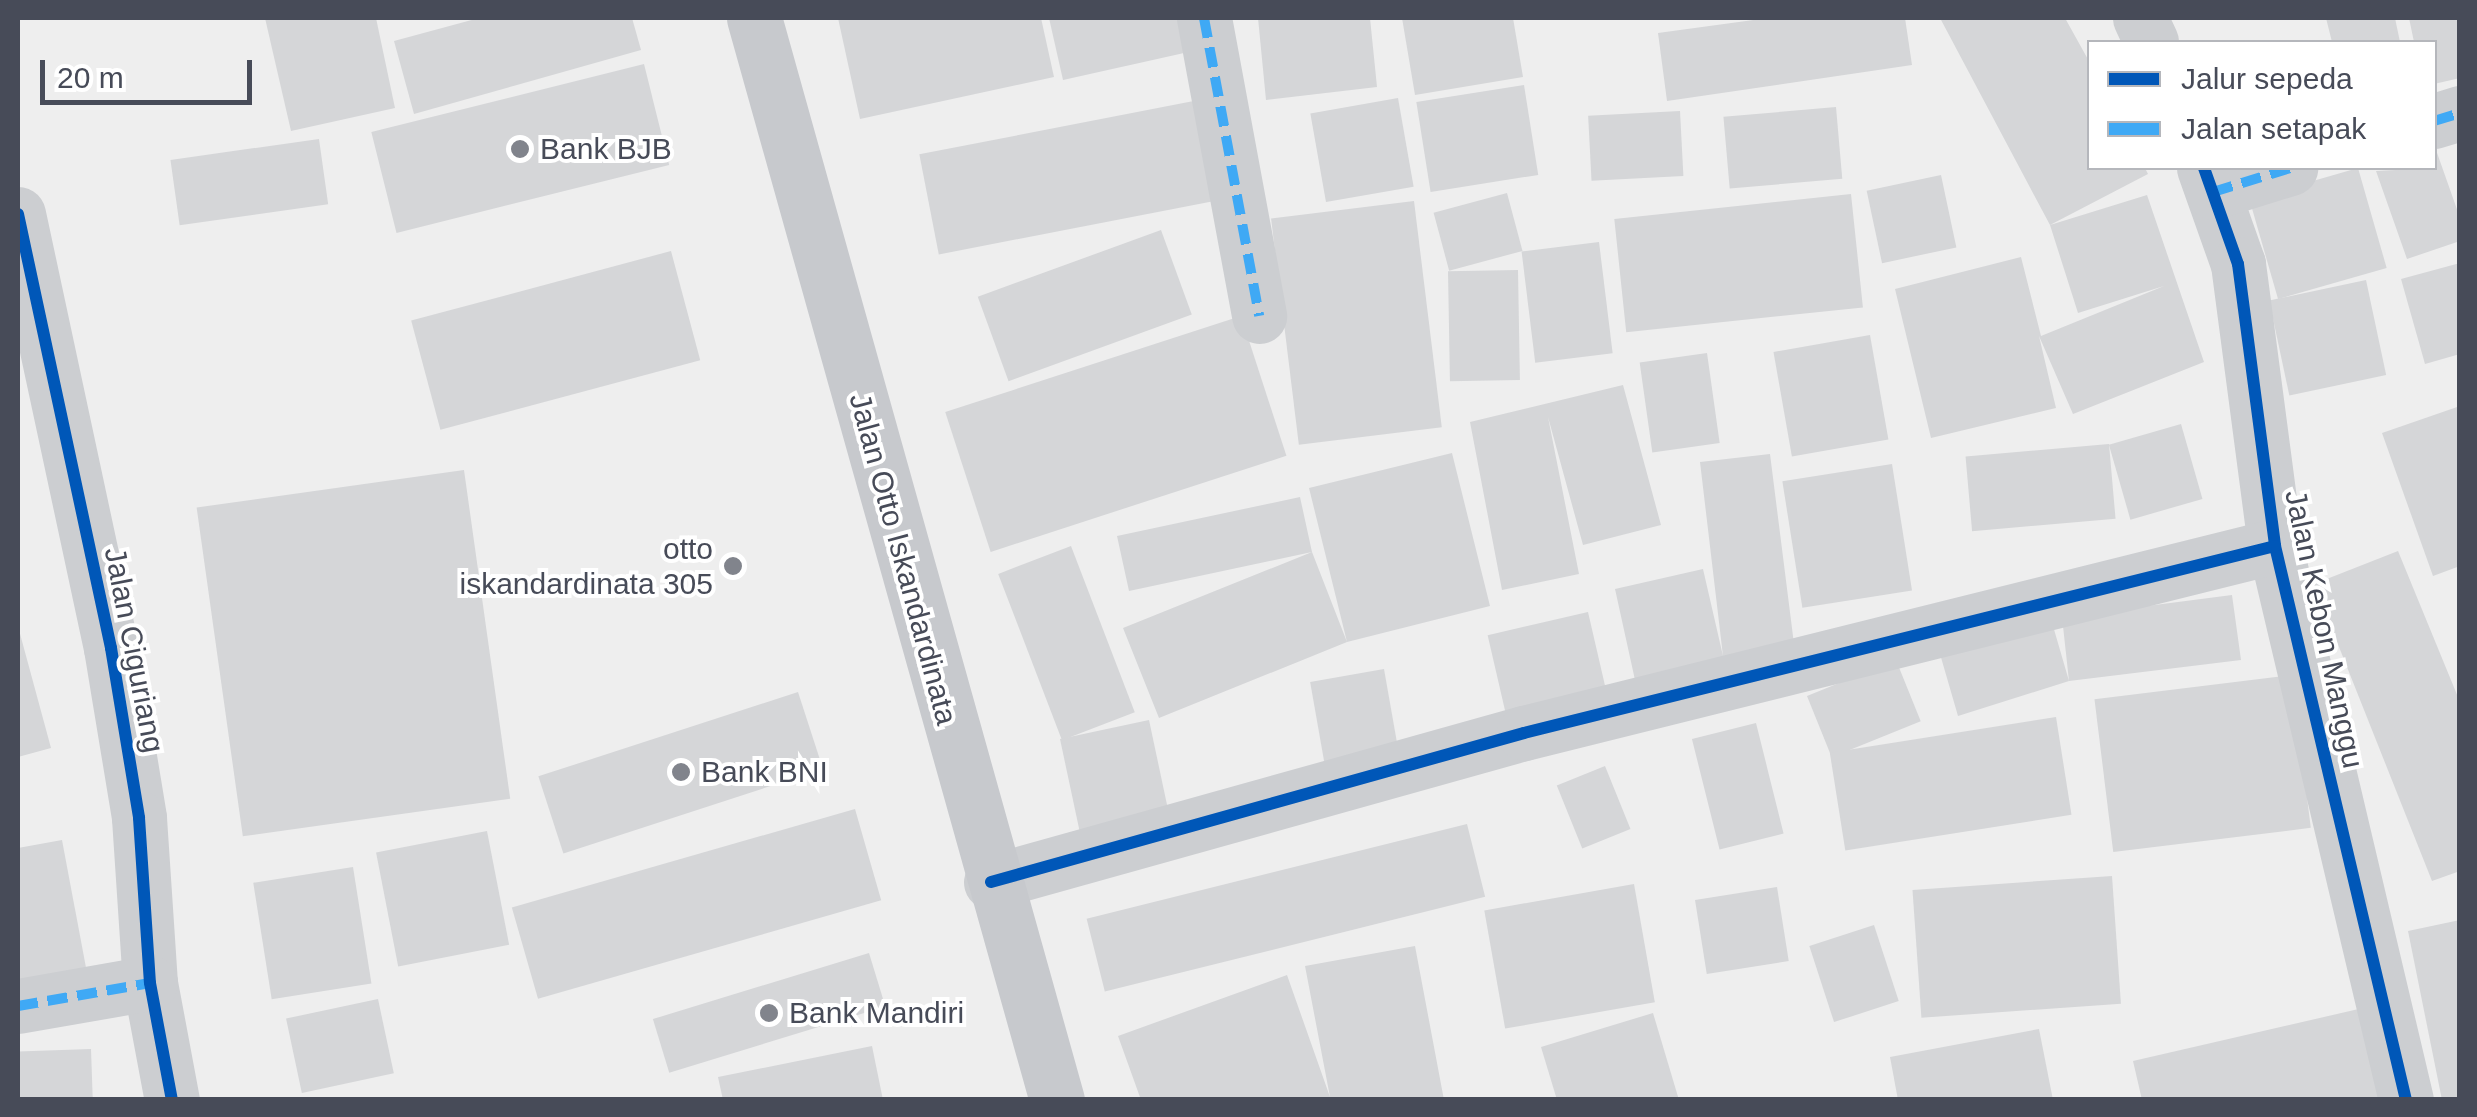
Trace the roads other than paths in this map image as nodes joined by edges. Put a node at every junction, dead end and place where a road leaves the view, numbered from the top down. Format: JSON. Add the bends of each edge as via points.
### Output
{"nodes":[{"id":1,"x":754,"y":18,"type":"edge"},
{"id":2,"x":1204,"y":18,"type":"edge"},
{"id":3,"x":2276,"y":170,"type":"edge"},
{"id":4,"x":2208,"y":180,"type":"edge"},
{"id":5,"x":18,"y":214,"type":"edge"},
{"id":6,"x":1259,"y":316,"type":"dead end"},
{"id":7,"x":2275,"y":546,"type":"junction"},
{"id":8,"x":991,"y":882,"type":"junction"},
{"id":9,"x":150,"y":983,"type":"junction"},
{"id":10,"x":18,"y":1006,"type":"edge"},
{"id":11,"x":172,"y":1100,"type":"edge"},
{"id":12,"x":1057,"y":1100,"type":"edge"},
{"id":13,"x":2406,"y":1100,"type":"edge"}],
"edges":[{"from":1,"to":8,"type":"main road","name":"Jalan Otto Iskandardinata"},
{"from":2,"to":6,"type":"street"},
{"from":3,"to":4,"type":"street"},
{"from":4,"to":7,"type":"street","name":"Jalan Kebon Manggu","via":[[2238,264]]},
{"from":5,"to":9,"type":"street","name":"Jalan Ciguriang","via":[[111,648],[139,818]]},
{"from":7,"to":8,"type":"street","via":[[1524,734]]},
{"from":7,"to":13,"type":"street","name":"Jalan Kebon Manggu"},
{"from":8,"to":12,"type":"main road","name":"Jalan Otto Iskandardinata"},
{"from":9,"to":10,"type":"street"},
{"from":9,"to":11,"type":"street","name":"Jalan Ciguriang"}]}
